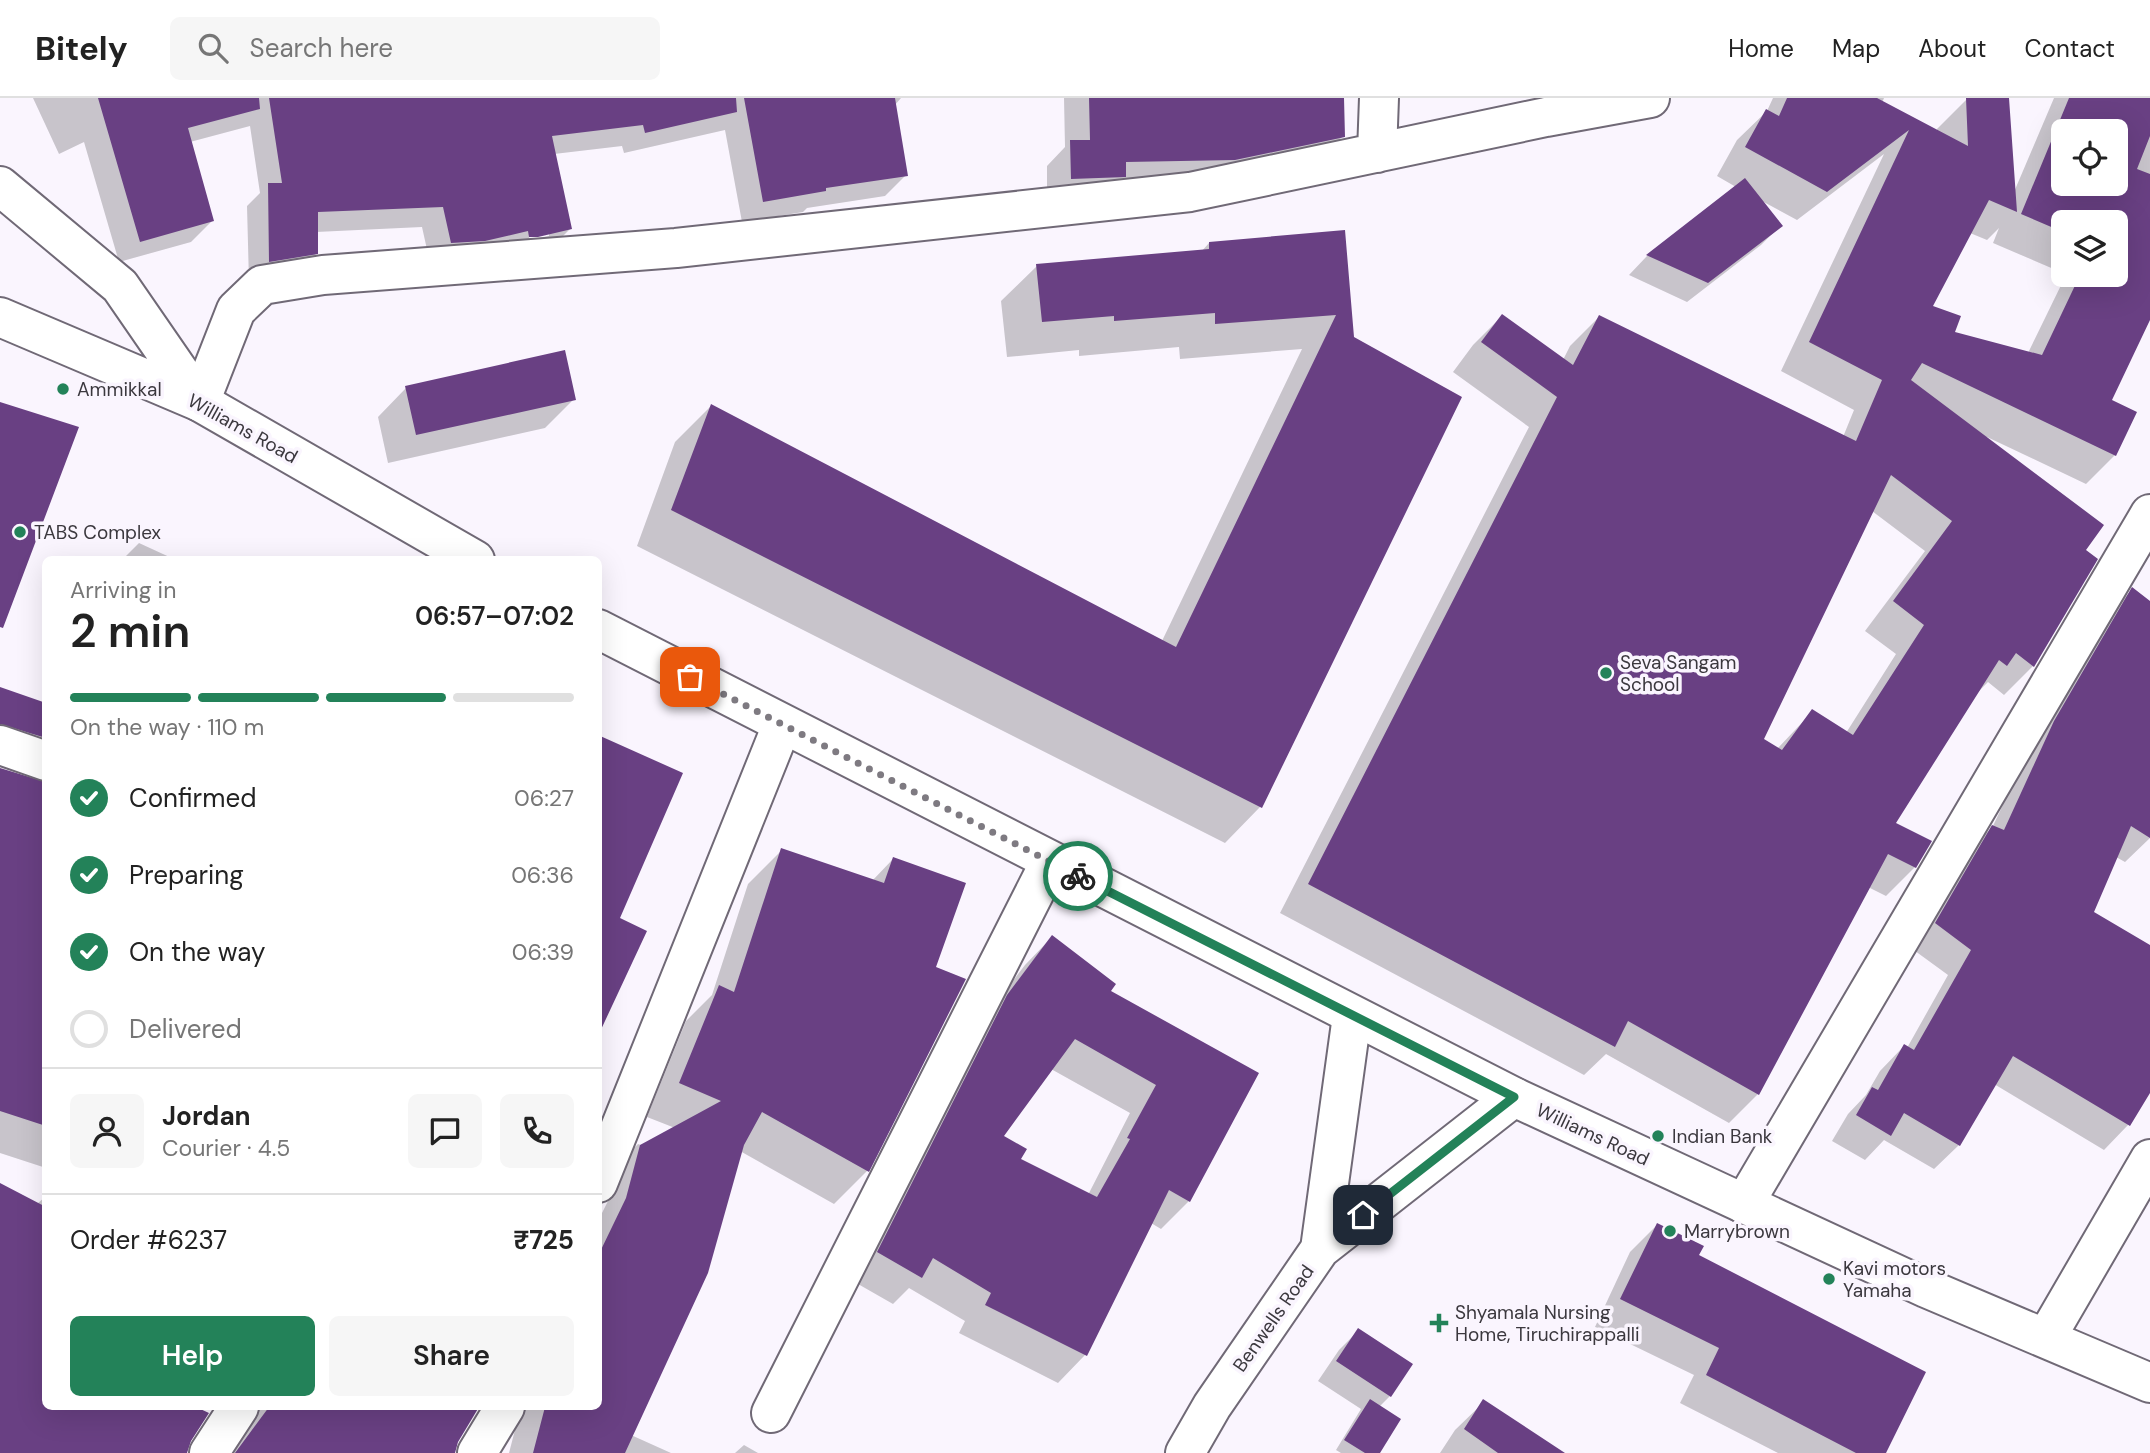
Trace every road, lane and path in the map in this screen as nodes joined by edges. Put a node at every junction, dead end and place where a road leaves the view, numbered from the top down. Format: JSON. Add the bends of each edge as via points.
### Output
{"nodes":[{"id":1,"x":1379,"y":98,"type":"edge"},
{"id":2,"x":1650,"y":98,"type":"edge"},
{"id":3,"x":1377,"y":153,"type":"junction"},
{"id":4,"x":0,"y":186,"type":"edge"},
{"id":5,"x":0,"y":317,"type":"edge"},
{"id":6,"x":200,"y":402,"type":"junction"},
{"id":7,"x":2150,"y":514,"type":"edge"},
{"id":8,"x":468,"y":556,"type":"edge"},
{"id":9,"x":602,"y":631,"type":"edge"},
{"id":10,"x":782,"y":725,"type":"junction"},
{"id":11,"x":0,"y":745,"type":"edge"},
{"id":12,"x":42,"y":760,"type":"edge"},
{"id":13,"x":1050,"y":862,"type":"junction"},
{"id":14,"x":1352,"y":1016,"type":"junction"},
{"id":15,"x":1514,"y":1097,"type":"junction"},
{"id":16,"x":2150,"y":1159,"type":"edge"},
{"id":17,"x":602,"y":1173,"type":"edge"},
{"id":18,"x":1744,"y":1204,"type":"junction"},
{"id":19,"x":1320,"y":1249,"type":"junction"},
{"id":20,"x":2046,"y":1338,"type":"junction"},
{"id":21,"x":2150,"y":1383,"type":"edge"},
{"id":22,"x":237,"y":1410,"type":"edge"},
{"id":23,"x":503,"y":1410,"type":"edge"},
{"id":24,"x":771,"y":1413,"type":"dead end"},
{"id":25,"x":209,"y":1453,"type":"edge"},
{"id":26,"x":477,"y":1453,"type":"edge"},
{"id":27,"x":1185,"y":1453,"type":"edge"}],
"edges":[{"from":1,"to":3,"type":"street"},
{"from":2,"to":3,"type":"street"},
{"from":3,"to":6,"type":"street","via":[[1190,192],[676,248],[323,275],[262,285],[236,310]]},
{"from":4,"to":6,"type":"street","via":[[120,286]]},
{"from":5,"to":6,"type":"street","name":"Williams Road"},
{"from":6,"to":8,"type":"street","name":"Williams Road"},
{"from":7,"to":18,"type":"street"},
{"from":9,"to":10,"type":"street","name":"Williams Road"},
{"from":10,"to":13,"type":"street","name":"Williams Road"},
{"from":10,"to":17,"type":"street"},
{"from":11,"to":12,"type":"street"},
{"from":13,"to":14,"type":"street","name":"Williams Road"},
{"from":13,"to":24,"type":"street"},
{"from":14,"to":15,"type":"street","name":"Williams Road"},
{"from":14,"to":19,"type":"street"},
{"from":15,"to":18,"type":"street","name":"Williams Road"},
{"from":15,"to":19,"type":"street","name":"Benwells Road"},
{"from":16,"to":20,"type":"street"},
{"from":18,"to":20,"type":"street","name":"Williams Road"},
{"from":19,"to":27,"type":"street","name":"Benwells Road"},
{"from":20,"to":21,"type":"street","name":"Williams Road"},
{"from":22,"to":25,"type":"street"},
{"from":23,"to":26,"type":"street"}]}
